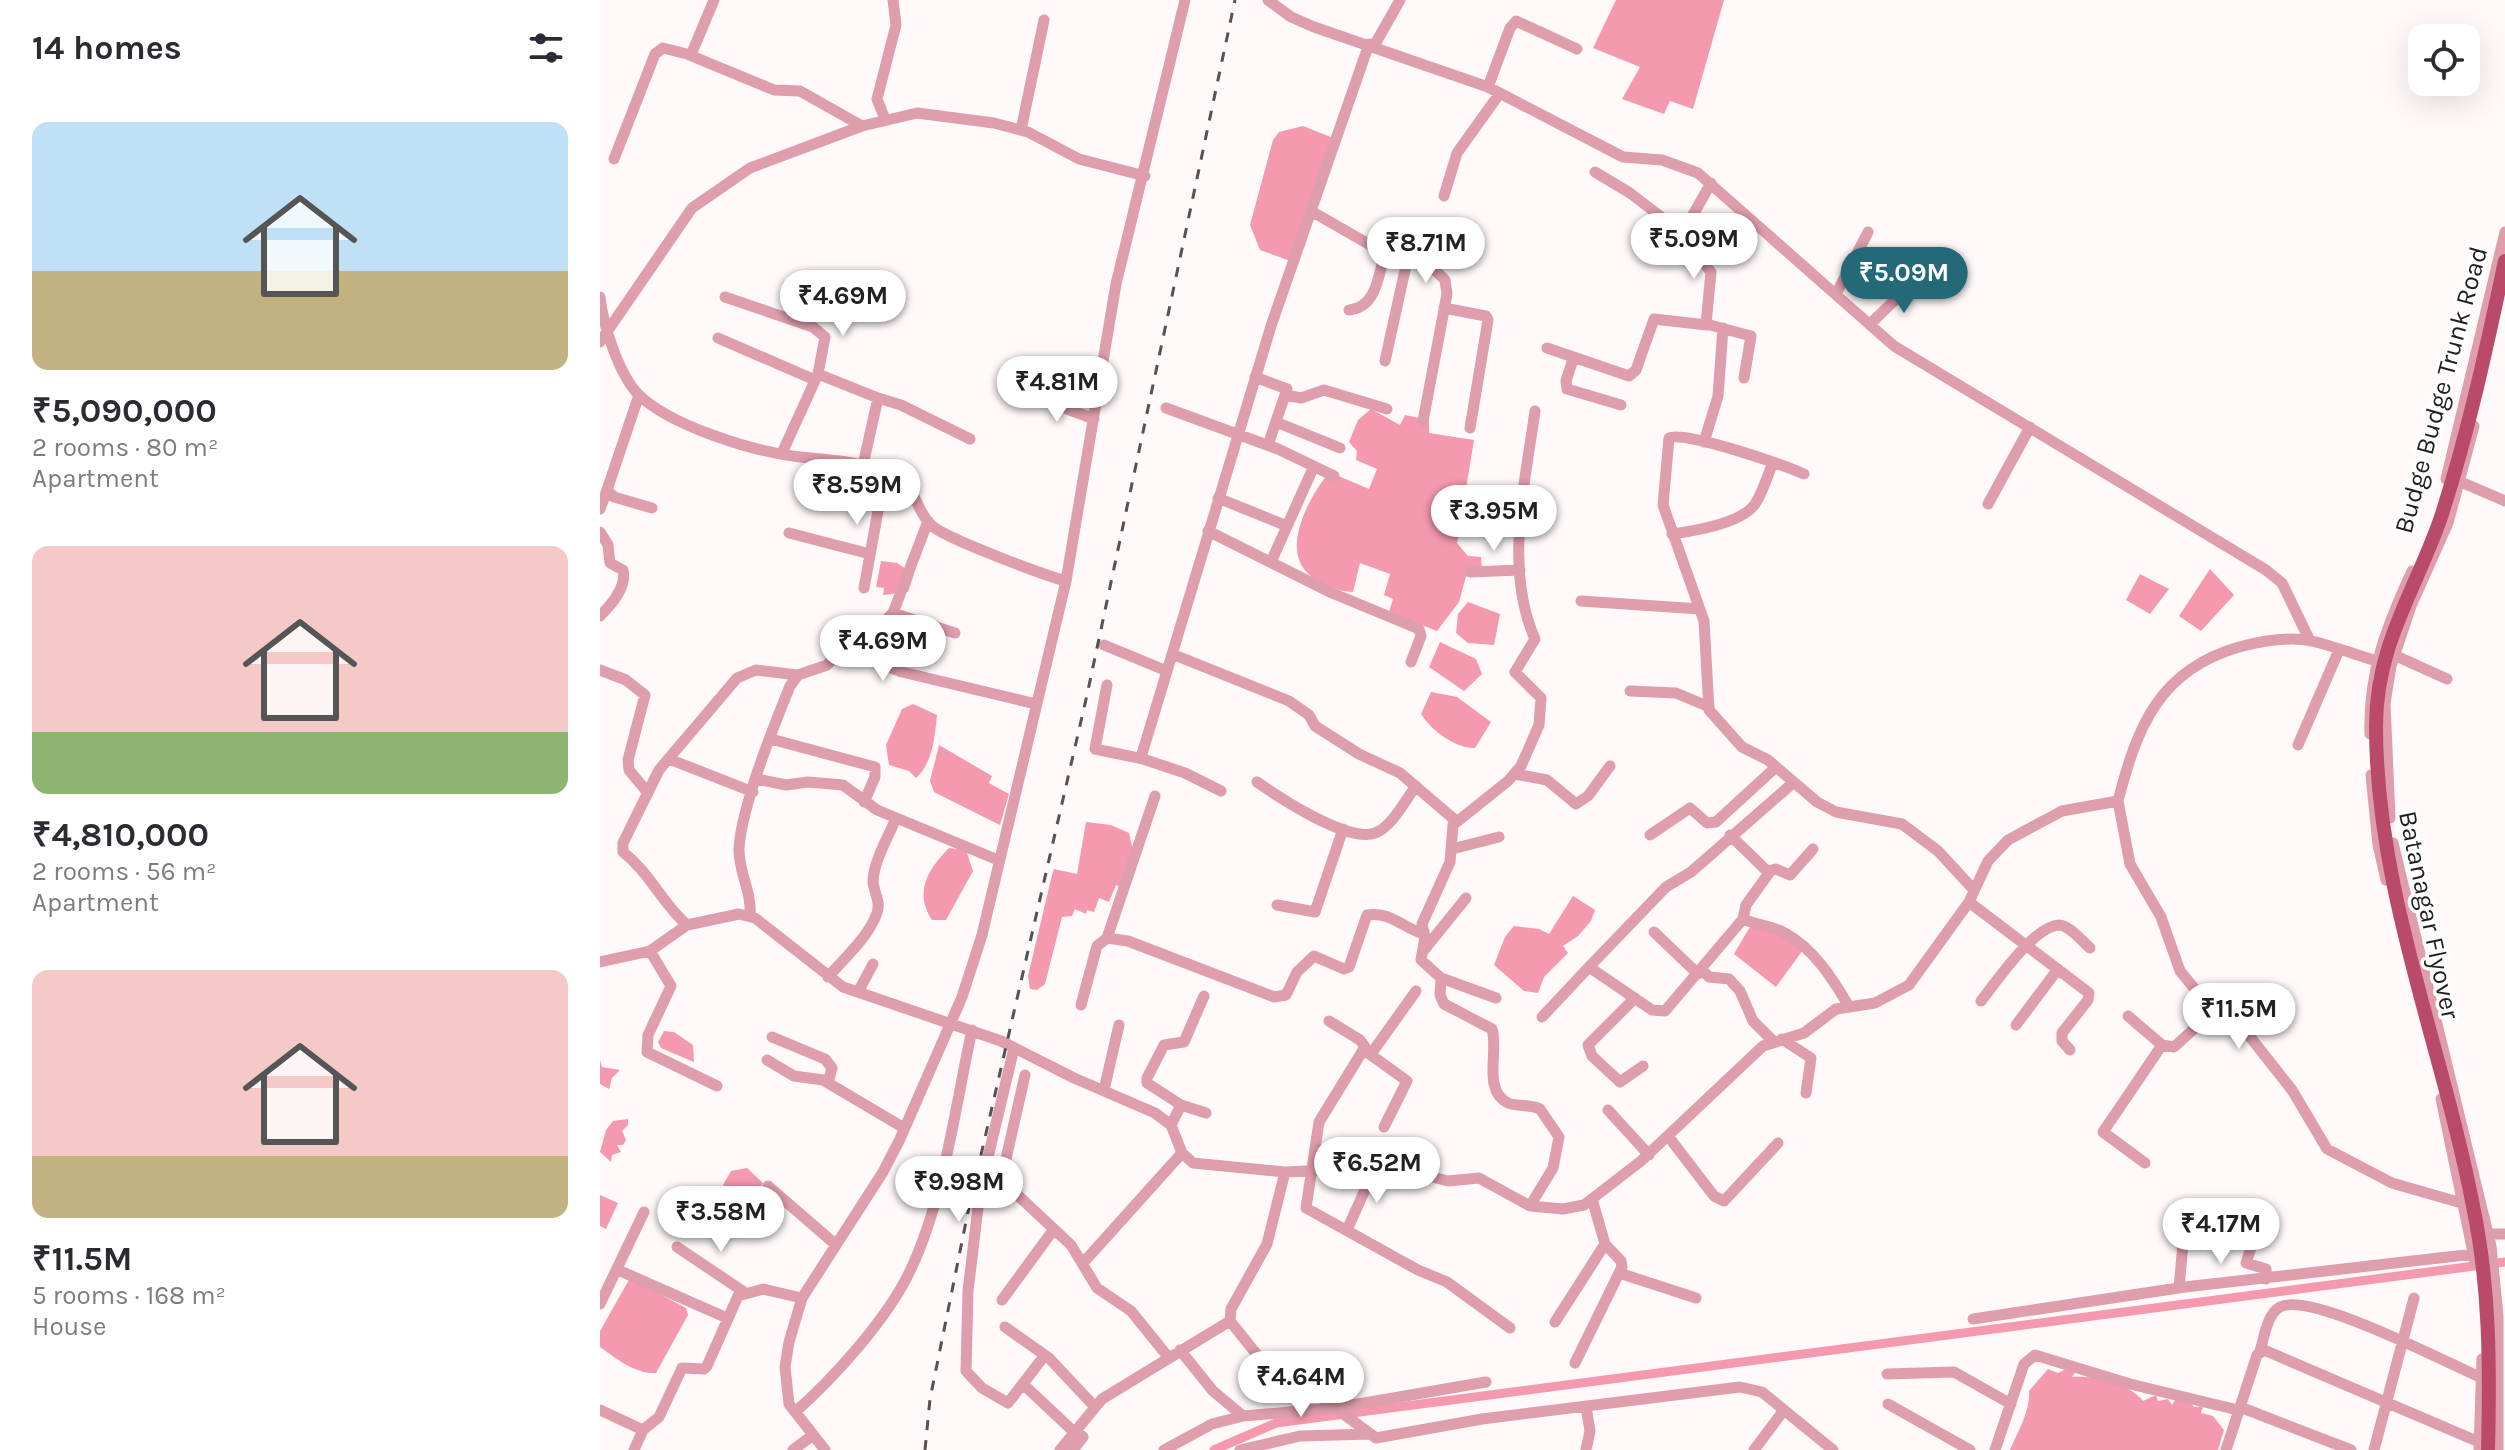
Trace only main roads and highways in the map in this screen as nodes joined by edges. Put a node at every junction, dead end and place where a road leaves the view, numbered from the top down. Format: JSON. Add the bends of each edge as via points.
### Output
{"nodes":[{"id":1,"x":2505,"y":261,"type":"edge"},
{"id":2,"x":2482,"y":1447,"type":"edge"}],
"edges":[{"from":1,"to":2,"type":"main road","name":"Batanagar Flyover","via":[[2443,507],[2387,643],[2376,727],[2388,859],[2481,1247],[2489,1318]]}]}
